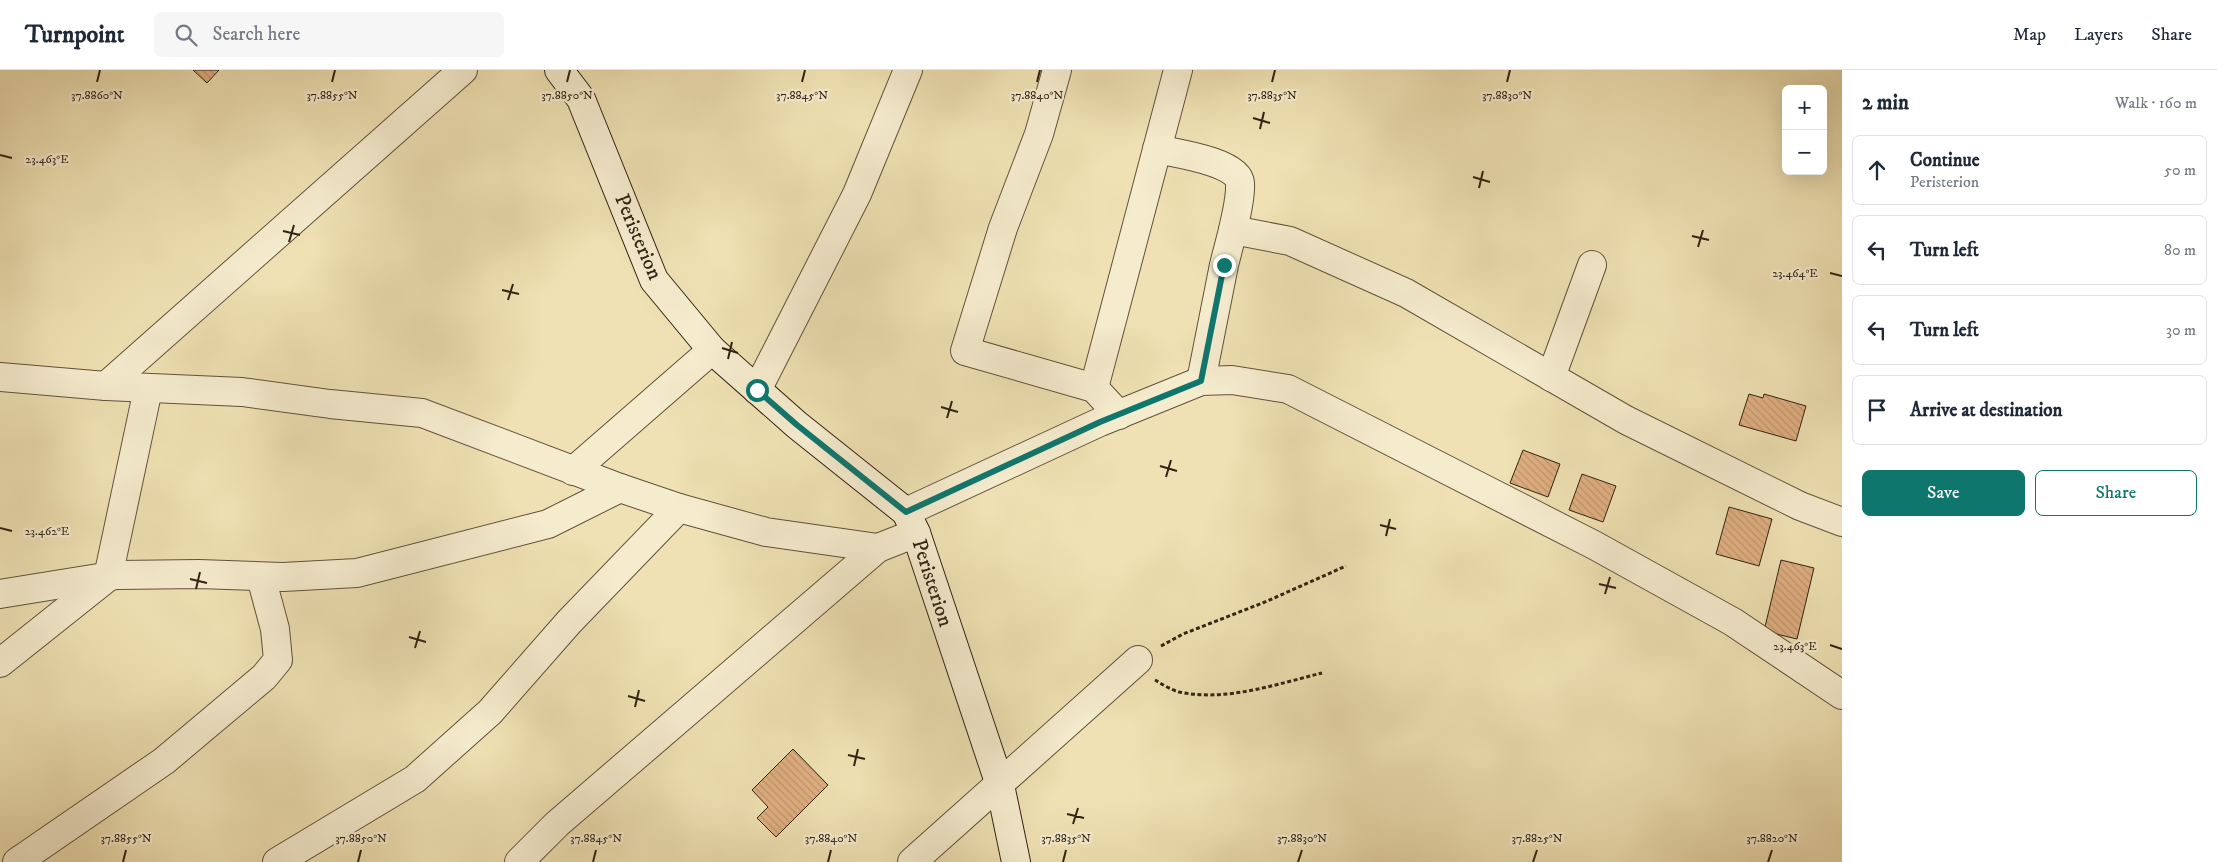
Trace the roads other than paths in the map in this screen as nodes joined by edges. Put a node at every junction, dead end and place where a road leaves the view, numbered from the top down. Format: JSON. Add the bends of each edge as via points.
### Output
{"nodes":[{"id":1,"x":463,"y":70,"type":"edge"},
{"id":2,"x":558,"y":70,"type":"edge"},
{"id":3,"x":908,"y":70,"type":"edge"},
{"id":4,"x":1057,"y":70,"type":"edge"},
{"id":5,"x":1178,"y":70,"type":"edge"},
{"id":6,"x":1157,"y":149,"type":"junction"},
{"id":7,"x":1233,"y":230,"type":"junction"},
{"id":8,"x":1592,"y":265,"type":"dead end"},
{"id":9,"x":712,"y":350,"type":"junction"},
{"id":10,"x":0,"y":377,"type":"edge"},
{"id":11,"x":1551,"y":377,"type":"junction"},
{"id":12,"x":1201,"y":381,"type":"junction"},
{"id":13,"x":106,"y":386,"type":"junction"},
{"id":14,"x":1094,"y":388,"type":"junction"},
{"id":15,"x":148,"y":389,"type":"junction"},
{"id":16,"x":757,"y":390,"type":"junction"},
{"id":17,"x":1119,"y":416,"type":"junction"},
{"id":18,"x":573,"y":471,"type":"junction"},
{"id":19,"x":620,"y":488,"type":"junction"},
{"id":20,"x":680,"y":508,"type":"junction"},
{"id":21,"x":911,"y":522,"type":"junction"},
{"id":22,"x":1842,"y":522,"type":"edge"},
{"id":23,"x":878,"y":548,"type":"junction"},
{"id":24,"x":108,"y":577,"type":"junction"},
{"id":25,"x":261,"y":577,"type":"junction"},
{"id":26,"x":0,"y":594,"type":"edge"},
{"id":27,"x":1138,"y":660,"type":"road end"},
{"id":28,"x":0,"y":663,"type":"edge"},
{"id":29,"x":1842,"y":695,"type":"edge"},
{"id":30,"x":1000,"y":785,"type":"junction"},
{"id":31,"x":315,"y":854,"type":"edge"},
{"id":32,"x":17,"y":862,"type":"edge"},
{"id":33,"x":277,"y":862,"type":"edge"},
{"id":34,"x":519,"y":862,"type":"edge"},
{"id":35,"x":912,"y":862,"type":"edge"},
{"id":36,"x":1016,"y":862,"type":"edge"}],
"edges":[{"from":1,"to":13,"type":"street"},
{"from":2,"to":9,"type":"street","name":"Peristerion","via":[[581,99],[654,280]]},
{"from":3,"to":16,"type":"street","via":[[857,194]]},
{"from":4,"to":14,"type":"street","via":[[1039,134],[1003,228],[965,351]]},
{"from":5,"to":6,"type":"street"},
{"from":6,"to":7,"type":"street","via":[[1209,161],[1236,174],[1240,182]]},
{"from":6,"to":14,"type":"street"},
{"from":7,"to":11,"type":"street","via":[[1290,241],[1406,293]]},
{"from":7,"to":12,"type":"street"},
{"from":8,"to":11,"type":"street"},
{"from":9,"to":16,"type":"street","name":"Peristerion"},
{"from":9,"to":18,"type":"street"},
{"from":10,"to":13,"type":"street"},
{"from":11,"to":22,"type":"street","via":[[1626,420],[1800,506]]},
{"from":12,"to":17,"type":"street"},
{"from":12,"to":29,"type":"street","via":[[1232,380],[1288,389],[1603,550],[1733,622]]},
{"from":13,"to":15,"type":"street"},
{"from":14,"to":17,"type":"street"},
{"from":15,"to":18,"type":"street","via":[[242,392],[422,414]]},
{"from":15,"to":24,"type":"street"},
{"from":16,"to":21,"type":"street","name":"Peristerion"},
{"from":17,"to":21,"type":"street","via":[[1100,422]]},
{"from":18,"to":19,"type":"street"},
{"from":19,"to":20,"type":"street"},
{"from":19,"to":25,"type":"street","via":[[548,524],[357,574]]},
{"from":20,"to":23,"type":"street","via":[[766,532]]},
{"from":20,"to":31,"type":"street","via":[[570,622],[490,712],[415,779]]},
{"from":21,"to":23,"type":"street"},
{"from":21,"to":30,"type":"street","name":"Peristerion"},
{"from":23,"to":34,"type":"street","via":[[565,817]]},
{"from":24,"to":25,"type":"street","via":[[199,574]]},
{"from":24,"to":26,"type":"street"},
{"from":24,"to":28,"type":"street"},
{"from":25,"to":32,"type":"street","via":[[278,660],[264,677],[164,761]]},
{"from":27,"to":30,"type":"street"},
{"from":30,"to":35,"type":"street"},
{"from":30,"to":36,"type":"street","name":"Peristerion"},
{"from":31,"to":33,"type":"street"}]}
